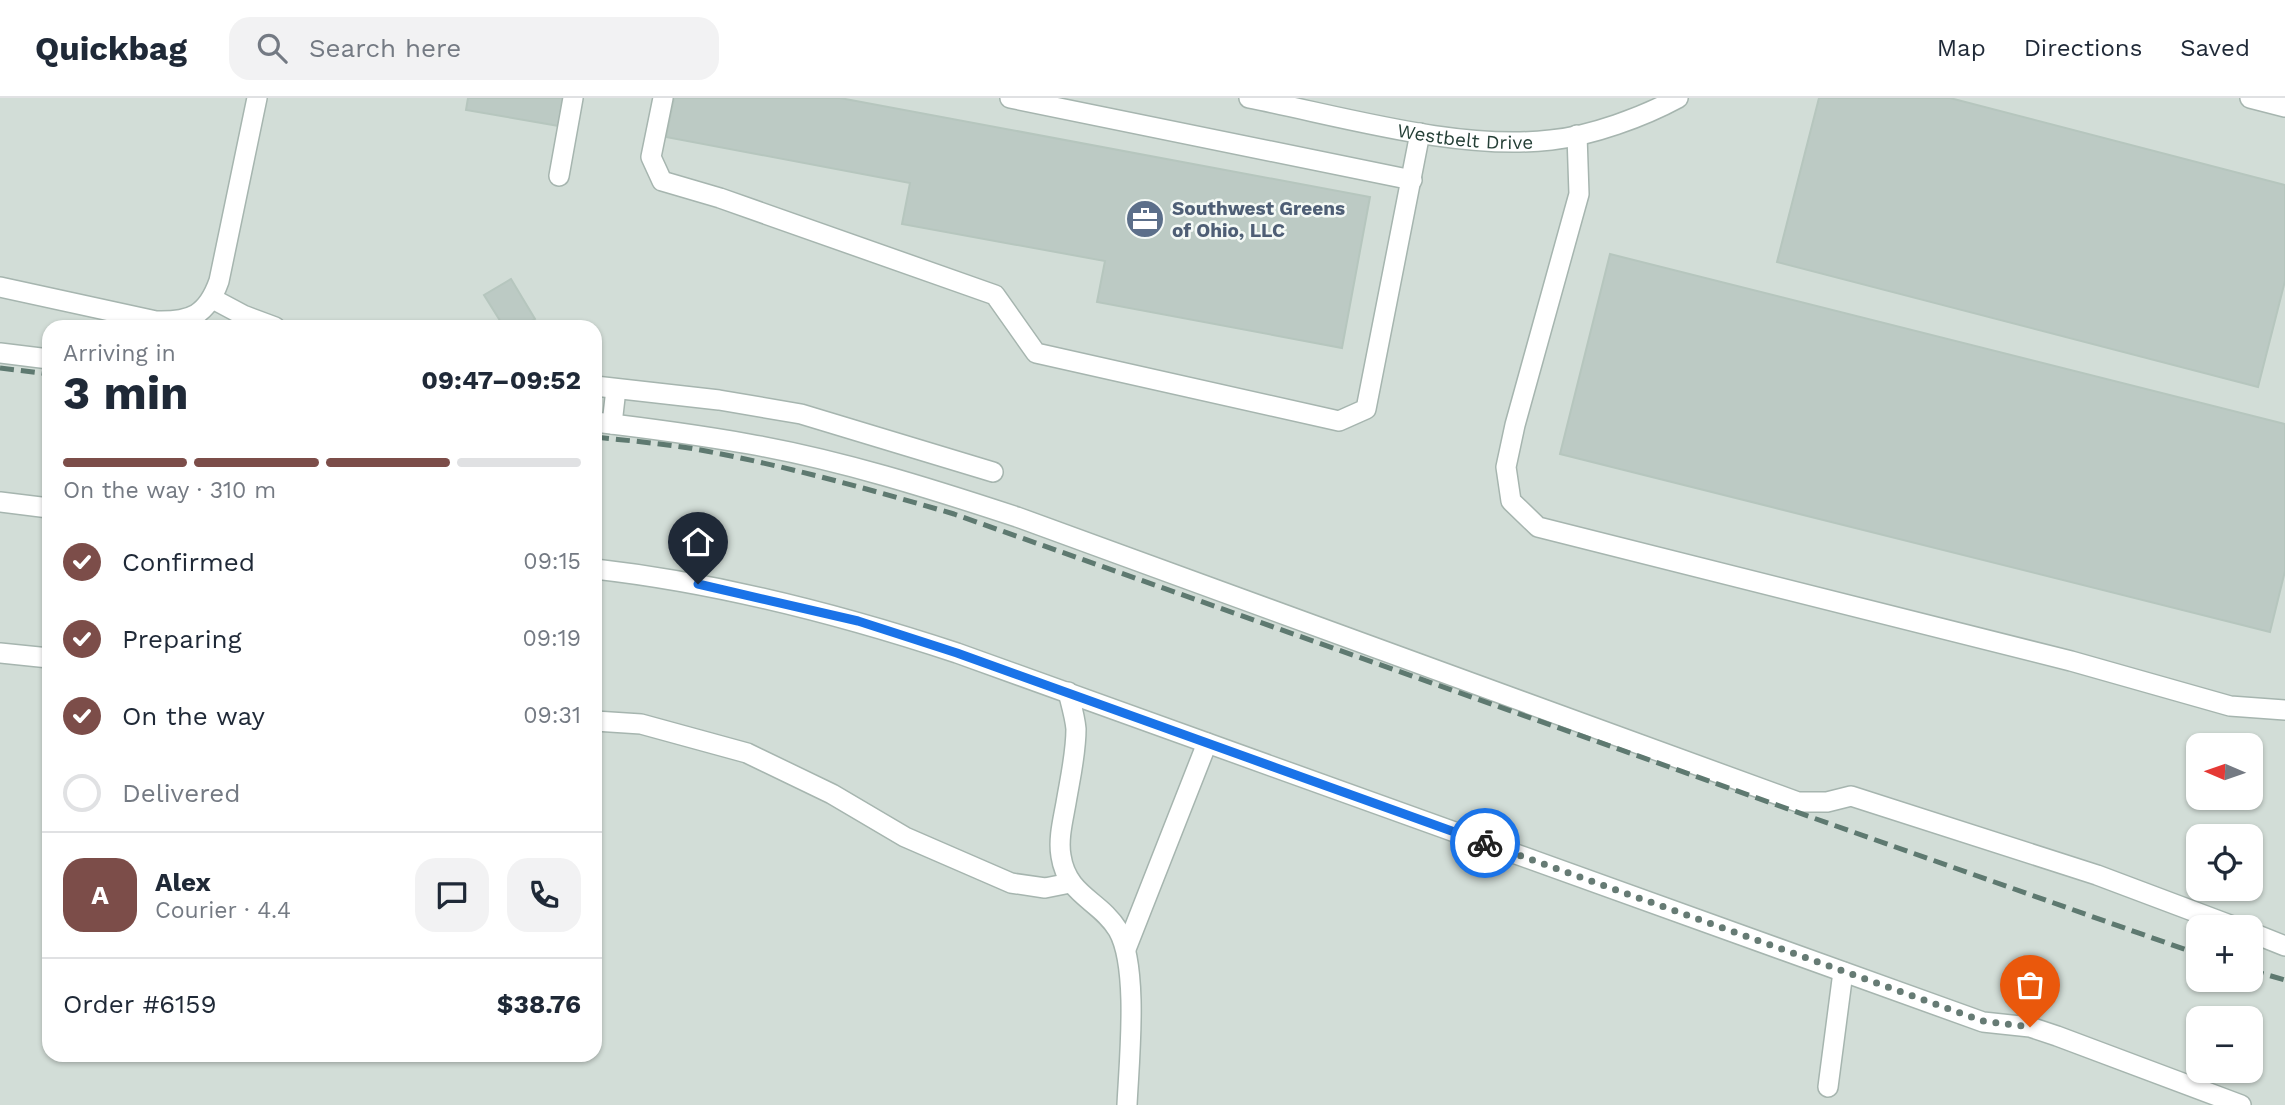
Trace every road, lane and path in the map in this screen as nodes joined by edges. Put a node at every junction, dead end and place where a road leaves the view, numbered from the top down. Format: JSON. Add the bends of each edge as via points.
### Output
{"nodes":[{"id":1,"x":257,"y":98,"type":"edge"},
{"id":2,"x":573,"y":98,"type":"edge"},
{"id":3,"x":663,"y":98,"type":"edge"},
{"id":4,"x":1010,"y":98,"type":"edge"},
{"id":5,"x":1249,"y":98,"type":"edge"},
{"id":6,"x":1678,"y":98,"type":"edge"},
{"id":7,"x":2250,"y":98,"type":"edge"},
{"id":8,"x":1300,"y":103,"type":"edge"},
{"id":9,"x":2285,"y":107,"type":"edge"},
{"id":10,"x":1420,"y":133,"type":"junction"},
{"id":11,"x":1577,"y":135,"type":"junction"},
{"id":12,"x":559,"y":176,"type":"dead end"},
{"id":13,"x":1412,"y":180,"type":"junction"},
{"id":14,"x":0,"y":287,"type":"edge"},
{"id":15,"x":213,"y":299,"type":"junction"},
{"id":16,"x":151,"y":320,"type":"edge"},
{"id":17,"x":185,"y":320,"type":"edge"},
{"id":18,"x":256,"y":320,"type":"edge"},
{"id":19,"x":0,"y":353,"type":"edge"},
{"id":20,"x":42,"y":358,"type":"edge"},
{"id":21,"x":602,"y":387,"type":"edge"},
{"id":22,"x":616,"y":389,"type":"junction"},
{"id":23,"x":604,"y":424,"type":"edge"},
{"id":24,"x":993,"y":472,"type":"dead end"},
{"id":25,"x":0,"y":502,"type":"edge"},
{"id":26,"x":42,"y":507,"type":"edge"},
{"id":27,"x":602,"y":570,"type":"edge"},
{"id":28,"x":0,"y":653,"type":"edge"},
{"id":29,"x":42,"y":657,"type":"edge"},
{"id":30,"x":1068,"y":692,"type":"junction"},
{"id":31,"x":2285,"y":710,"type":"edge"},
{"id":32,"x":602,"y":721,"type":"edge"},
{"id":33,"x":1207,"y":743,"type":"junction"},
{"id":34,"x":1070,"y":883,"type":"junction"},
{"id":35,"x":2204,"y":915,"type":"edge"},
{"id":36,"x":2263,"y":937,"type":"edge"},
{"id":37,"x":2285,"y":946,"type":"edge"},
{"id":38,"x":1126,"y":949,"type":"junction"},
{"id":39,"x":1843,"y":972,"type":"junction"},
{"id":40,"x":1828,"y":1087,"type":"dead end"},
{"id":41,"x":1127,"y":1105,"type":"edge"},
{"id":42,"x":2241,"y":1105,"type":"edge"}],
"edges":[{"from":1,"to":15,"type":"street"},
{"from":2,"to":12,"type":"street"},
{"from":3,"to":13,"type":"street","via":[[650,157],[662,181],[995,295],[1036,353],[1339,421],[1366,409]]},
{"from":4,"to":13,"type":"street"},
{"from":5,"to":8,"type":"street","name":"Westbelt Drive"},
{"from":6,"to":11,"type":"street","name":"Westbelt Drive","via":[[1645,115]]},
{"from":7,"to":9,"type":"street"},
{"from":8,"to":10,"type":"street","name":"Westbelt Drive"},
{"from":10,"to":11,"type":"street","name":"Westbelt Drive","via":[[1522,142]]},
{"from":10,"to":13,"type":"street"},
{"from":11,"to":31,"type":"street","via":[[1578,194],[1506,467],[1511,501],[1538,527],[2058,657],[2230,706]]},
{"from":14,"to":16,"type":"street"},
{"from":15,"to":17,"type":"street"},
{"from":15,"to":18,"type":"street"},
{"from":19,"to":20,"type":"street"},
{"from":21,"to":22,"type":"street"},
{"from":22,"to":23,"type":"street"},
{"from":22,"to":24,"type":"street","via":[[801,414]]},
{"from":23,"to":35,"type":"street","via":[[749,444],[940,492],[1798,802],[1826,803],[1851,796],[2097,874]]},
{"from":25,"to":26,"type":"street"},
{"from":27,"to":30,"type":"street","via":[[698,584],[858,621]]},
{"from":28,"to":29,"type":"street"},
{"from":30,"to":33,"type":"street"},
{"from":30,"to":34,"type":"street","via":[[1076,727],[1060,852]]},
{"from":32,"to":34,"type":"street","via":[[641,724],[747,753],[832,794],[905,837],[1012,883],[1045,888]]},
{"from":33,"to":38,"type":"street"},
{"from":33,"to":39,"type":"street"},
{"from":34,"to":38,"type":"street","via":[[1110,918]]},
{"from":36,"to":37,"type":"street"},
{"from":38,"to":41,"type":"street","via":[[1130,1006]]},
{"from":39,"to":40,"type":"street"},
{"from":39,"to":42,"type":"street","via":[[1983,1021],[2057,1036]]}]}
